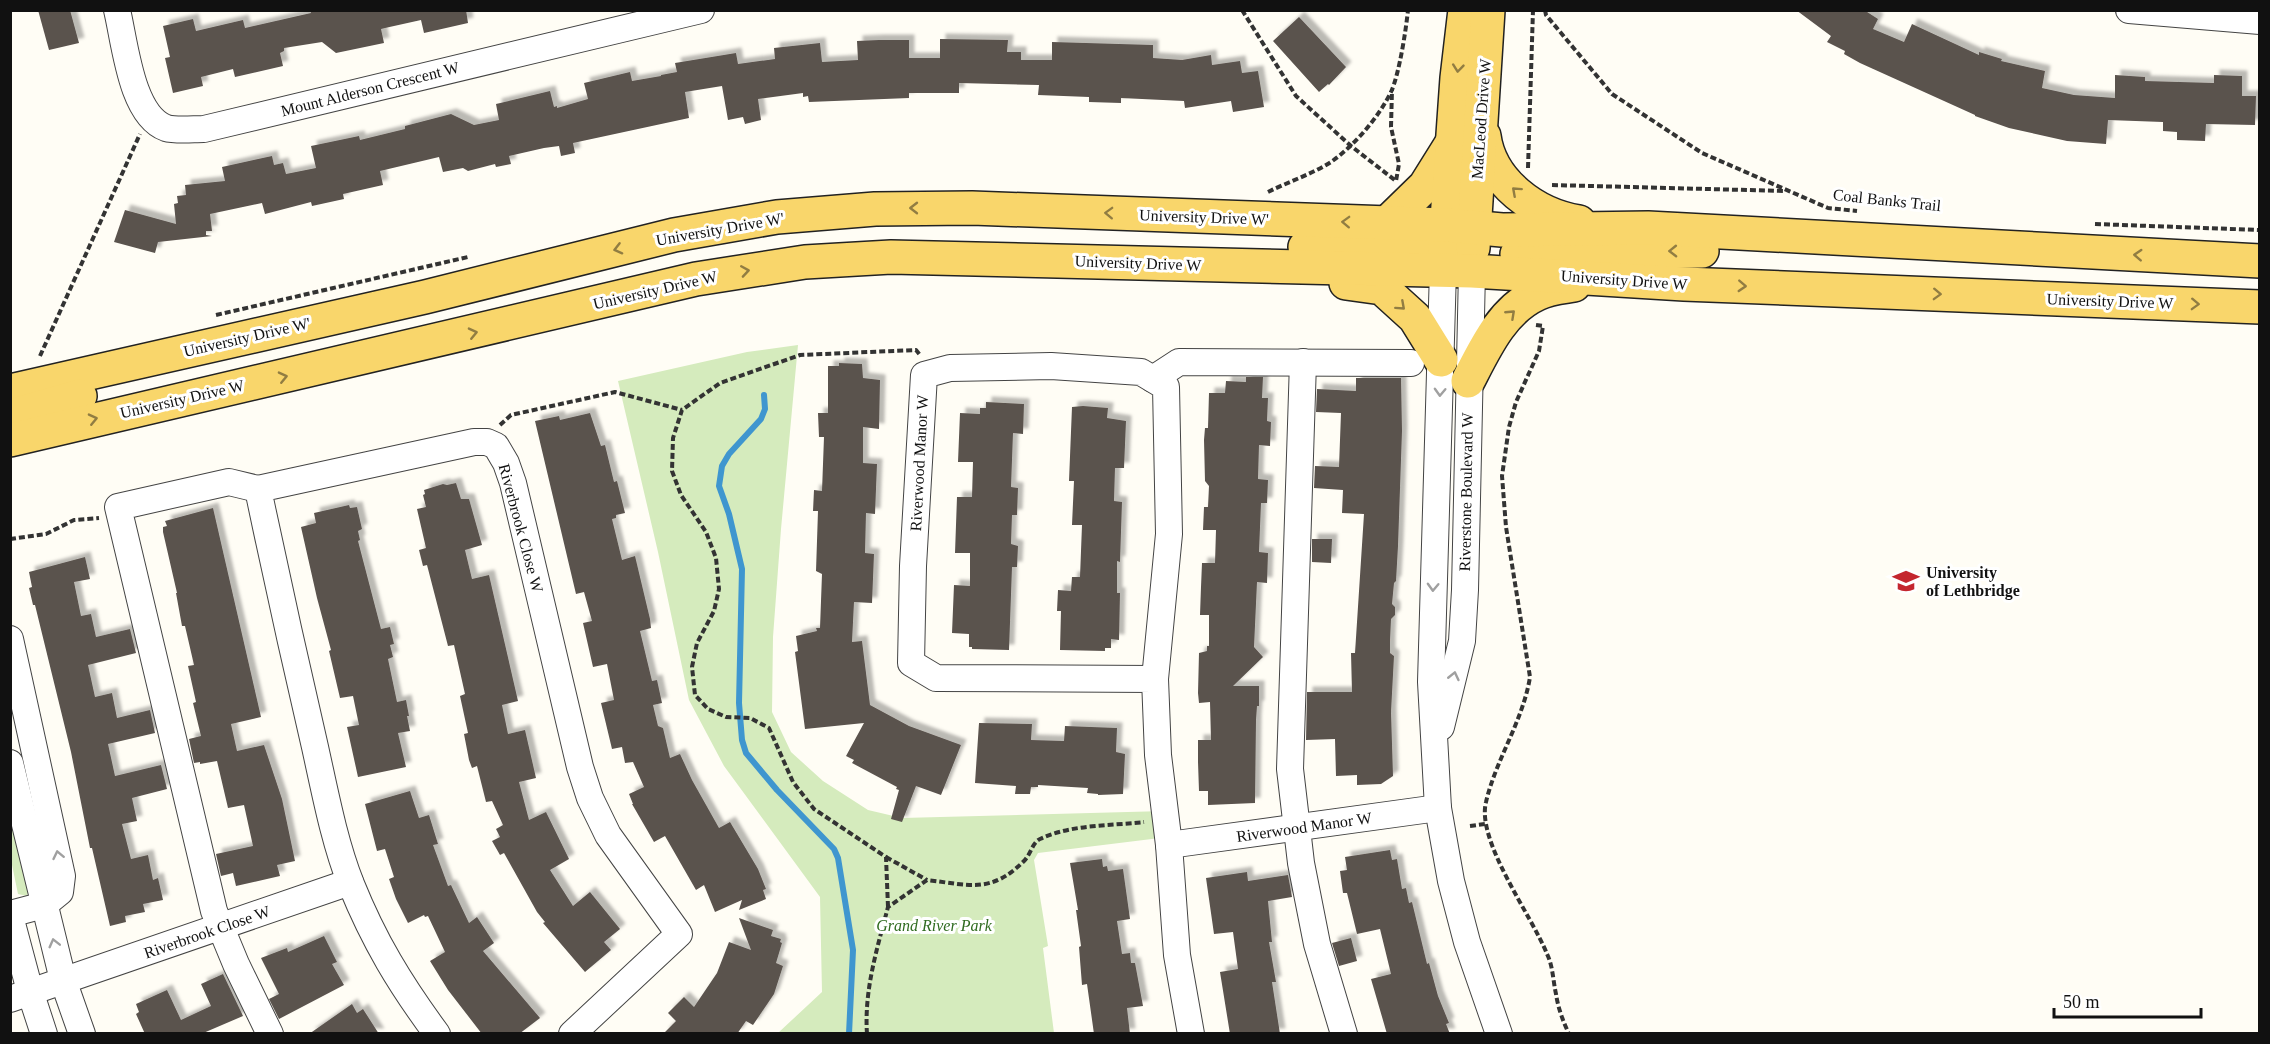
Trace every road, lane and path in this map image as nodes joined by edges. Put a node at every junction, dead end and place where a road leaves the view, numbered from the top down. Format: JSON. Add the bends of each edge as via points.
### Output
{"nodes":[{"id":1,"x":117,"y":10,"type":"edge"},
{"id":2,"x":701,"y":10,"type":"edge"},
{"id":3,"x":1242,"y":10,"type":"edge"},
{"id":4,"x":1408,"y":10,"type":"edge"},
{"id":5,"x":1465,"y":10,"type":"edge"},
{"id":6,"x":1488,"y":10,"type":"edge"},
{"id":7,"x":1533,"y":10,"type":"edge"},
{"id":8,"x":1545,"y":10,"type":"edge"},
{"id":9,"x":2129,"y":10,"type":"edge"},
{"id":10,"x":2259,"y":21,"type":"edge"},
{"id":11,"x":1392,"y":90,"type":"junction"},
{"id":12,"x":149,"y":117,"type":"junction"},
{"id":13,"x":1481,"y":120,"type":"junction"},
{"id":14,"x":1452,"y":142,"type":"junction"},
{"id":15,"x":1351,"y":146,"type":"junction"},
{"id":16,"x":1528,"y":173,"type":"dead end"},
{"id":17,"x":1540,"y":185,"type":"dead end"},
{"id":18,"x":1788,"y":191,"type":"junction"},
{"id":19,"x":1264,"y":194,"type":"dead end"},
{"id":20,"x":1860,"y":212,"type":"dead end"},
{"id":21,"x":1387,"y":223,"type":"junction"},
{"id":22,"x":2093,"y":224,"type":"dead end"},
{"id":23,"x":1608,"y":227,"type":"junction"},
{"id":24,"x":2259,"y":230,"type":"edge"},
{"id":25,"x":1941,"y":244,"type":"junction"},
{"id":26,"x":1459,"y":248,"type":"junction"},
{"id":27,"x":1027,"y":260,"type":"junction"},
{"id":28,"x":2259,"y":261,"type":"edge"},
{"id":29,"x":1183,"y":264,"type":"junction"},
{"id":30,"x":1605,"y":278,"type":"junction"},
{"id":31,"x":425,"y":297,"type":"junction"},
{"id":32,"x":2259,"y":307,"type":"edge"},
{"id":33,"x":1534,"y":324,"type":"dead end"},
{"id":34,"x":1303,"y":362,"type":"junction"},
{"id":35,"x":1426,"y":362,"type":"junction"},
{"id":36,"x":51,"y":367,"type":"junction"},
{"id":37,"x":934,"y":372,"type":"junction"},
{"id":38,"x":1153,"y":379,"type":"junction"},
{"id":39,"x":10,"y":381,"type":"edge"},
{"id":40,"x":1468,"y":381,"type":"junction"},
{"id":41,"x":10,"y":391,"type":"edge"},
{"id":42,"x":682,"y":410,"type":"junction"},
{"id":43,"x":17,"y":435,"type":"edge"},
{"id":44,"x":487,"y":442,"type":"junction"},
{"id":45,"x":258,"y":489,"type":"junction"},
{"id":46,"x":120,"y":516,"type":"junction"},
{"id":47,"x":10,"y":539,"type":"edge"},
{"id":48,"x":10,"y":639,"type":"edge"},
{"id":49,"x":1155,"y":680,"type":"junction"},
{"id":50,"x":1434,"y":753,"type":"junction"},
{"id":51,"x":10,"y":763,"type":"edge"},
{"id":52,"x":1438,"y":808,"type":"junction"},
{"id":53,"x":1166,"y":820,"type":"junction"},
{"id":54,"x":1485,"y":824,"type":"junction"},
{"id":55,"x":1470,"y":826,"type":"dead end"},
{"id":56,"x":1297,"y":828,"type":"junction"},
{"id":57,"x":1169,"y":845,"type":"junction"},
{"id":58,"x":886,"y":857,"type":"junction"},
{"id":59,"x":927,"y":880,"type":"junction"},
{"id":60,"x":350,"y":882,"type":"junction"},
{"id":61,"x":44,"y":905,"type":"junction"},
{"id":62,"x":888,"y":907,"type":"junction"},
{"id":63,"x":10,"y":915,"type":"edge"},
{"id":64,"x":220,"y":928,"type":"junction"},
{"id":65,"x":63,"y":980,"type":"junction"},
{"id":66,"x":20,"y":995,"type":"edge"},
{"id":67,"x":44,"y":1034,"type":"edge"},
{"id":68,"x":82,"y":1034,"type":"edge"},
{"id":69,"x":270,"y":1034,"type":"edge"},
{"id":70,"x":436,"y":1034,"type":"edge"},
{"id":71,"x":572,"y":1034,"type":"edge"},
{"id":72,"x":867,"y":1034,"type":"edge"},
{"id":73,"x":1191,"y":1034,"type":"edge"},
{"id":74,"x":1344,"y":1034,"type":"edge"},
{"id":75,"x":1499,"y":1034,"type":"edge"},
{"id":76,"x":1569,"y":1034,"type":"edge"}],
"edges":[{"from":1,"to":12,"type":"street","via":[[138,99]]},
{"from":2,"to":12,"type":"street","name":"Mount Alderson Crescent W","via":[[204,129],[167,128]]},
{"from":3,"to":15,"type":"path","via":[[1296,96]]},
{"from":4,"to":11,"type":"path"},
{"from":5,"to":14,"type":"main road","name":"MacLeod Drive W","one_way":true},
{"from":6,"to":13,"type":"main road","name":"MacLeod Drive W"},
{"from":7,"to":16,"type":"path"},
{"from":8,"to":18,"type":"path","name":"Coal Banks Trail","via":[[1612,94],[1702,153]]},
{"from":9,"to":10,"type":"street"},
{"from":11,"to":15,"type":"path"},
{"from":11,"to":15,"type":"path","via":[[1391,127],[1399,164],[1396,181]]},
{"from":12,"to":36,"type":"path","via":[[72,289]]},
{"from":23,"to":13,"type":"main road","one_way":true,"via":[[1551,214],[1515,192],[1492,166]]},
{"from":13,"to":26,"type":"main road","name":"MacLeod Drive W"},
{"from":14,"to":21,"type":"main road","via":[[1425,186]]},
{"from":14,"to":26,"type":"main road","name":"MacLeod Drive W"},
{"from":15,"to":19,"type":"path","via":[[1329,163]]},
{"from":17,"to":18,"type":"path"},
{"from":18,"to":20,"type":"path","name":"Coal Banks Trail","via":[[1828,208]]},
{"from":21,"to":26,"type":"main road","name":"University Drive W'"},
{"from":21,"to":31,"type":"main road","name":"University Drive W'","one_way":true,"via":[[875,208],[777,217],[674,235]]},
{"from":22,"to":24,"type":"path"},
{"from":23,"to":25,"type":"main road","name":"University Drive W"},
{"from":23,"to":26,"type":"main road","name":"University Drive W","via":[[1502,230]]},
{"from":25,"to":26,"type":"main road","one_way":true,"via":[[1854,250],[1565,253]]},
{"from":28,"to":25,"type":"main road","name":"University Drive W","one_way":true},
{"from":26,"to":27,"type":"main road","via":[[1406,244],[1112,249]]},
{"from":26,"to":29,"type":"main road","name":"University Drive W","via":[[1385,271]]},
{"from":26,"to":30,"type":"main road","name":"University Drive W"},
{"from":26,"to":35,"type":"street","name":"Riverstone Boulevard W"},
{"from":26,"to":40,"type":"street","name":"Riverstone Boulevard W"},
{"from":27,"to":29,"type":"main road","name":"University Drive W"},
{"from":43,"to":27,"type":"main road","name":"University Drive W","one_way":true,"via":[[388,353],[696,279],[805,262],[891,256]]},
{"from":29,"to":35,"type":"main road","one_way":true,"via":[[1382,288],[1415,318]]},
{"from":30,"to":32,"type":"main road","name":"University Drive W","one_way":true},
{"from":40,"to":30,"type":"main road","one_way":true,"via":[[1490,338],[1509,314],[1527,300],[1549,290]]},
{"from":31,"to":36,"type":"main road","name":"University Drive W'"},
{"from":31,"to":43,"type":"main road"},
{"from":33,"to":54,"type":"path","via":[[1543,326],[1543,336],[1516,402],[1502,476],[1506,527],[1530,677],[1525,701],[1485,804]]},
{"from":34,"to":35,"type":"street"},
{"from":34,"to":38,"type":"street","via":[[1179,362]]},
{"from":34,"to":56,"type":"street","via":[[1290,769]]},
{"from":35,"to":50,"type":"street","name":"Riverstone Boulevard W","one_way":true},
{"from":36,"to":39,"type":"main road"},
{"from":36,"to":41,"type":"main road","name":"University Drive W'"},
{"from":37,"to":38,"type":"street","name":"Riverwood Manor W","via":[[950,368],[1051,366],[1141,372]]},
{"from":37,"to":42,"type":"path","via":[[916,350],[800,355],[720,383]]},
{"from":37,"to":49,"type":"street","name":"Riverwood Manor W","via":[[924,375],[911,663],[936,678]]},
{"from":38,"to":49,"type":"street","via":[[1166,387],[1169,534]]},
{"from":50,"to":40,"type":"street","name":"Riverstone Boulevard W","one_way":true,"via":[[1462,641]]},
{"from":42,"to":44,"type":"path","via":[[615,392],[511,415]]},
{"from":42,"to":58,"type":"path","via":[[673,438],[672,471],[681,495],[706,532],[716,558],[719,589],[714,611],[697,643],[692,667],[695,695],[708,709],[726,717],[750,718],[769,729],[794,782],[814,809]]},
{"from":44,"to":45,"type":"street"},
{"from":44,"to":71,"type":"street","name":"Riverbrook Close W","via":[[502,454],[513,483],[590,798],[608,835],[679,934]]},
{"from":45,"to":46,"type":"street","via":[[229,482],[118,507]]},
{"from":45,"to":60,"type":"street","via":[[296,670]]},
{"from":46,"to":47,"type":"path","via":[[82,518],[46,534]]},
{"from":46,"to":64,"type":"street","via":[[200,859]]},
{"from":61,"to":48,"type":"street","one_way":true,"via":[[60,892],[62,876]]},
{"from":49,"to":53,"type":"street"},
{"from":50,"to":52,"type":"street","name":"Riverstone Boulevard W"},
{"from":51,"to":61,"type":"street"},
{"from":52,"to":56,"type":"street","name":"Riverwood Manor W"},
{"from":52,"to":75,"type":"street","name":"Riverstone Boulevard W","via":[[1467,942]]},
{"from":53,"to":57,"type":"street"},
{"from":53,"to":59,"type":"path","via":[[1064,830],[1037,841],[1027,858],[1006,878],[983,886]]},
{"from":54,"to":55,"type":"path"},
{"from":54,"to":76,"type":"path","via":[[1496,856],[1548,956]]},
{"from":56,"to":57,"type":"street","name":"Riverwood Manor W"},
{"from":56,"to":74,"type":"street","via":[[1317,944]]},
{"from":57,"to":73,"type":"street","via":[[1177,955]]},
{"from":58,"to":59,"type":"path"},
{"from":58,"to":62,"type":"path"},
{"from":59,"to":62,"type":"path"},
{"from":60,"to":64,"type":"street","name":"Riverbrook Close W"},
{"from":60,"to":70,"type":"street","via":[[393,972]]},
{"from":61,"to":63,"type":"street"},
{"from":65,"to":61,"type":"street","one_way":true},
{"from":62,"to":72,"type":"path","via":[[872,968]]},
{"from":63,"to":66,"type":"street"},
{"from":64,"to":65,"type":"street","name":"Riverbrook Close W"},
{"from":64,"to":69,"type":"street"},
{"from":65,"to":66,"type":"street","name":"Riverbrook Close W"},
{"from":65,"to":68,"type":"street"},
{"from":66,"to":67,"type":"street"}]}
